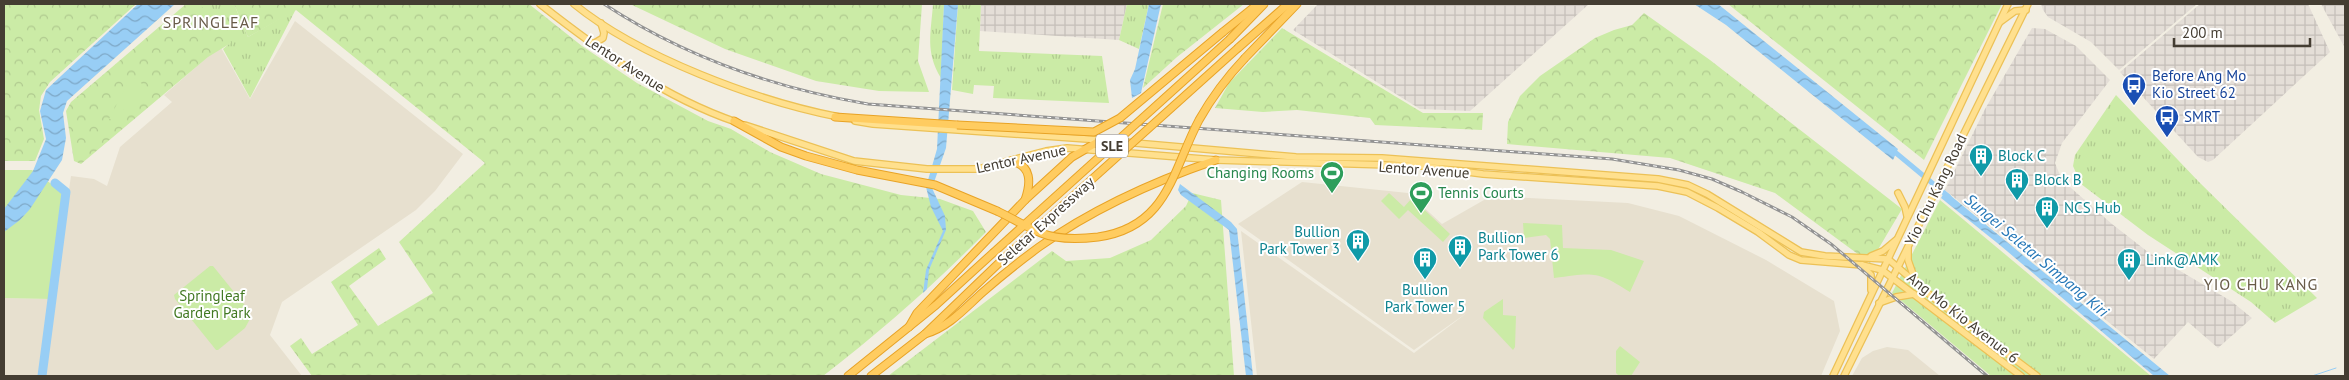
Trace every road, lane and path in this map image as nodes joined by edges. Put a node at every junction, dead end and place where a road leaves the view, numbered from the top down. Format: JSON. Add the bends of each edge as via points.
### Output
{"nodes":[{"id":1,"x":540,"y":4,"type":"edge"},
{"id":2,"x":574,"y":4,"type":"edge"},
{"id":3,"x":1258,"y":4,"type":"edge"},
{"id":4,"x":1264,"y":4,"type":"edge"},
{"id":5,"x":1288,"y":4,"type":"edge"},
{"id":6,"x":1297,"y":4,"type":"edge"},
{"id":7,"x":2008,"y":4,"type":"edge"},
{"id":8,"x":2028,"y":4,"type":"edge"},
{"id":9,"x":2021,"y":9,"type":"edge"},
{"id":10,"x":601,"y":23,"type":"junction"},
{"id":11,"x":1998,"y":23,"type":"junction"},
{"id":12,"x":592,"y":44,"type":"junction"},
{"id":13,"x":835,"y":117,"type":"joint"},
{"id":14,"x":734,"y":121,"type":"junction"},
{"id":15,"x":932,"y":126,"type":"junction"},
{"id":16,"x":1101,"y":140,"type":"junction"},
{"id":17,"x":1180,"y":146,"type":"junction"},
{"id":18,"x":1084,"y":148,"type":"junction"},
{"id":19,"x":1178,"y":156,"type":"junction"},
{"id":20,"x":1010,"y":160,"type":"junction"},
{"id":21,"x":1216,"y":160,"type":"junction"},
{"id":22,"x":1898,"y":192,"type":"dead end"},
{"id":23,"x":1025,"y":200,"type":"junction"},
{"id":24,"x":1907,"y":219,"type":"junction"},
{"id":25,"x":1899,"y":238,"type":"junction"},
{"id":26,"x":1908,"y":248,"type":"junction"},
{"id":27,"x":1869,"y":257,"type":"junction"},
{"id":28,"x":1888,"y":259,"type":"junction"},
{"id":29,"x":1862,"y":265,"type":"junction"},
{"id":30,"x":1897,"y":266,"type":"junction"},
{"id":31,"x":1882,"y":270,"type":"junction"},
{"id":32,"x":1892,"y":277,"type":"junction"},
{"id":33,"x":1915,"y":282,"type":"junction"},
{"id":34,"x":1871,"y":294,"type":"junction"},
{"id":35,"x":1914,"y":294,"type":"junction"},
{"id":36,"x":1879,"y":303,"type":"junction"},
{"id":37,"x":910,"y":327,"type":"junction"},
{"id":38,"x":925,"y":334,"type":"junction"},
{"id":39,"x":848,"y":376,"type":"edge"},
{"id":40,"x":872,"y":376,"type":"edge"},
{"id":41,"x":1833,"y":376,"type":"edge"},
{"id":42,"x":1844,"y":376,"type":"edge"},
{"id":43,"x":2021,"y":376,"type":"edge"},
{"id":44,"x":2037,"y":376,"type":"edge"}],
"edges":[{"from":1,"to":12,"type":"main road","name":"Lentor Avenue"},
{"from":2,"to":10,"type":"main road","name":"Lentor Avenue"},
{"from":3,"to":15,"type":"highway","bridge":true,"via":[[1120,118],[1094,132]]},
{"from":4,"to":37,"type":"highway","name":"Seletar Expressway","number":"SLE","bridge":true,"via":[[1230,39]]},
{"from":5,"to":38,"type":"highway","name":"Seletar Expressway","number":"SLE","bridge":true},
{"from":6,"to":14,"type":"highway","bridge":true,"via":[[1212,98],[1199,120],[1177,174],[1157,205],[1135,224],[1102,236],[1067,238],[1042,233],[948,189],[850,168],[794,151]]},
{"from":7,"to":11,"type":"main road","name":"Yio Chu Kang Road"},
{"from":8,"to":9,"type":"main road","name":"Yio Chu Kang Road"},
{"from":9,"to":11,"type":"main road"},
{"from":9,"to":26,"type":"main road","name":"Yio Chu Kang Road"},
{"from":10,"to":12,"type":"main road","via":[[603,38]]},
{"from":10,"to":13,"type":"main road","name":"Lentor Avenue","via":[[696,72],[789,105]]},
{"from":11,"to":24,"type":"main road","name":"Yio Chu Kang Road"},
{"from":12,"to":14,"type":"main road","name":"Lentor Avenue","via":[[672,94]]},
{"from":13,"to":15,"type":"highway"},
{"from":14,"to":20,"type":"main road","name":"Lentor Avenue","via":[[854,161],[970,170]]},
{"from":15,"to":16,"type":"main road","name":"Lentor Avenue"},
{"from":16,"to":17,"type":"main road","name":"Lentor Avenue"},
{"from":16,"to":18,"type":"highway"},
{"from":17,"to":19,"type":"main road"},
{"from":17,"to":27,"type":"main road","name":"Lentor Avenue","via":[[1296,157],[1382,158],[1658,179],[1688,184],[1801,252]]},
{"from":18,"to":19,"type":"main road","name":"Lentor Avenue"},
{"from":18,"to":20,"type":"main road","name":"Lentor Avenue","via":[[1054,149]]},
{"from":18,"to":23,"type":"highway"},
{"from":19,"to":21,"type":"main road","name":"Lentor Avenue"},
{"from":20,"to":23,"type":"highway","via":[[1022,165],[1027,172],[1030,182]]},
{"from":21,"to":29,"type":"main road","name":"Lentor Avenue","via":[[1422,166],[1483,174],[1658,186],[1687,192],[1718,208],[1801,260]]},
{"from":21,"to":38,"type":"highway","via":[[1072,225],[1009,270],[949,322]]},
{"from":22,"to":24,"type":"main road"},
{"from":23,"to":37,"type":"highway","via":[[917,313]]},
{"from":24,"to":25,"type":"main road","name":"Yio Chu Kang Road"},
{"from":25,"to":27,"type":"main road"},
{"from":25,"to":28,"type":"main road","name":"Yio Chu Kang Road"},
{"from":26,"to":30,"type":"main road","name":"Yio Chu Kang Road"},
{"from":26,"to":33,"type":"main road"},
{"from":27,"to":28,"type":"main road","name":"Lentor Avenue"},
{"from":28,"to":30,"type":"main road","name":"Ang Mo Kio Avenue 6"},
{"from":28,"to":31,"type":"main road","name":"Yio Chu Kang Road"},
{"from":29,"to":31,"type":"main road","name":"Lentor Avenue"},
{"from":29,"to":34,"type":"main road","via":[[1871,275]]},
{"from":30,"to":32,"type":"main road","name":"Yio Chu Kang Road"},
{"from":30,"to":33,"type":"main road","name":"Ang Mo Kio Avenue 6"},
{"from":31,"to":32,"type":"main road","name":"Ang Mo Kio Avenue 6"},
{"from":31,"to":34,"type":"main road","name":"Yio Chu Kang Road"},
{"from":32,"to":35,"type":"main road","name":"Ang Mo Kio Avenue 6"},
{"from":32,"to":36,"type":"main road","name":"Yio Chu Kang Road"},
{"from":33,"to":44,"type":"main road","name":"Ang Mo Kio Avenue 6"},
{"from":34,"to":41,"type":"main road","name":"Yio Chu Kang Road"},
{"from":35,"to":36,"type":"main road"},
{"from":35,"to":43,"type":"main road","name":"Ang Mo Kio Avenue 6"},
{"from":36,"to":42,"type":"main road","name":"Yio Chu Kang Road"},
{"from":37,"to":39,"type":"highway","name":"Seletar Expressway","number":"SLE"},
{"from":38,"to":40,"type":"highway","name":"Seletar Expressway","number":"SLE"}]}
